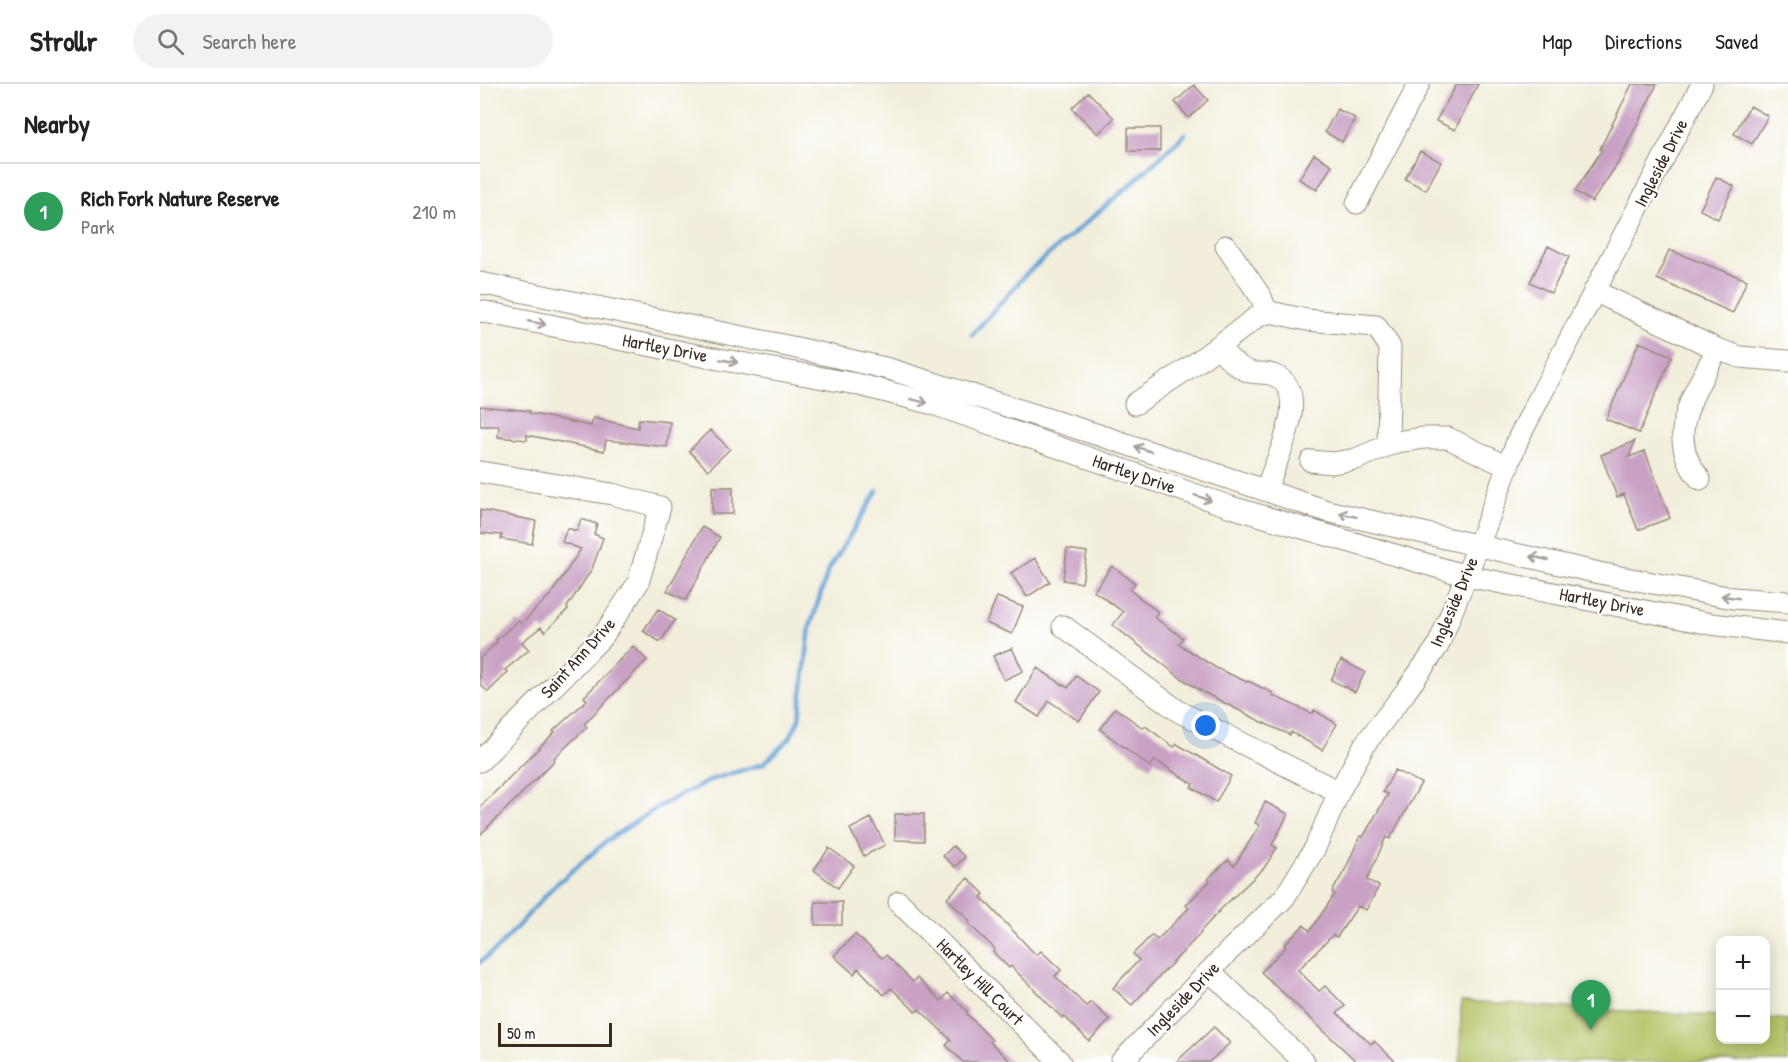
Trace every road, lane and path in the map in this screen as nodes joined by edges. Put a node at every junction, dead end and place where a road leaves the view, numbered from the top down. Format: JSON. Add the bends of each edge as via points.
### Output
{"nodes":[{"id":1,"x":1419,"y":84,"type":"edge"},
{"id":2,"x":1702,"y":84,"type":"edge"},
{"id":3,"x":1357,"y":203,"type":"dead end"},
{"id":4,"x":1226,"y":246,"type":"dead end"},
{"id":5,"x":480,"y":283,"type":"edge"},
{"id":6,"x":1594,"y":291,"type":"junction"},
{"id":7,"x":480,"y":311,"type":"edge"},
{"id":8,"x":1267,"y":313,"type":"junction"},
{"id":9,"x":1218,"y":346,"type":"junction"},
{"id":10,"x":1718,"y":349,"type":"junction"},
{"id":11,"x":1788,"y":361,"type":"edge"},
{"id":12,"x":1135,"y":404,"type":"dead end"},
{"id":13,"x":1388,"y":445,"type":"junction"},
{"id":14,"x":1311,"y":461,"type":"dead end"},
{"id":15,"x":1508,"y":466,"type":"junction"},
{"id":16,"x":480,"y":472,"type":"edge"},
{"id":17,"x":1270,"y":479,"type":"dead end"},
{"id":18,"x":1700,"y":479,"type":"dead end"},
{"id":19,"x":1479,"y":544,"type":"junction"},
{"id":20,"x":1467,"y":576,"type":"junction"},
{"id":21,"x":1788,"y":602,"type":"edge"},
{"id":22,"x":1063,"y":626,"type":"dead end"},
{"id":23,"x":1788,"y":633,"type":"edge"},
{"id":24,"x":480,"y":760,"type":"edge"},
{"id":25,"x":1339,"y":792,"type":"junction"},
{"id":26,"x":899,"y":902,"type":"dead end"},
{"id":27,"x":1210,"y":971,"type":"junction"},
{"id":28,"x":1060,"y":1062,"type":"edge"},
{"id":29,"x":1121,"y":1062,"type":"edge"},
{"id":30,"x":1304,"y":1062,"type":"edge"}],
"edges":[{"from":1,"to":3,"type":"street"},
{"from":2,"to":6,"type":"street","name":"Ingleside Drive"},
{"from":4,"to":8,"type":"street","via":[[1261,297]]},
{"from":19,"to":5,"type":"street","name":"Hartley Drive","one_way":true,"via":[[1327,511],[889,369]]},
{"from":6,"to":10,"type":"street"},
{"from":6,"to":15,"type":"street","name":"Ingleside Drive"},
{"from":7,"to":20,"type":"street","name":"Hartley Drive","one_way":true,"via":[[856,384],[930,403],[1231,507]]},
{"from":8,"to":9,"type":"street"},
{"from":8,"to":13,"type":"street","via":[[1376,326],[1390,347]]},
{"from":9,"to":12,"type":"street"},
{"from":9,"to":17,"type":"street","via":[[1232,362],[1249,371],[1273,375],[1286,384],[1292,413]]},
{"from":10,"to":11,"type":"street","via":[[1740,357]]},
{"from":10,"to":18,"type":"street","via":[[1686,411],[1683,426],[1685,455]]},
{"from":13,"to":14,"type":"street","via":[[1356,459]]},
{"from":13,"to":15,"type":"street","via":[[1448,438]]},
{"from":15,"to":19,"type":"street","name":"Ingleside Drive"},
{"from":16,"to":24,"type":"street","name":"Saint Ann Drive","via":[[612,494],[660,507],[638,583],[603,636]]},
{"from":19,"to":20,"type":"street","name":"Ingleside Drive"},
{"from":21,"to":19,"type":"street","name":"Hartley Drive","one_way":true,"via":[[1710,594]]},
{"from":20,"to":23,"type":"street","name":"Hartley Drive","via":[[1711,624]]},
{"from":20,"to":25,"type":"street","name":"Ingleside Drive","via":[[1438,646],[1365,744]]},
{"from":22,"to":25,"type":"street","via":[[1178,711]]},
{"from":25,"to":27,"type":"street","name":"Ingleside Drive","via":[[1315,848],[1284,898]]},
{"from":26,"to":28,"type":"street","name":"Hartley Hill Court"},
{"from":27,"to":29,"type":"street","name":"Ingleside Drive"},
{"from":27,"to":30,"type":"street"}]}
